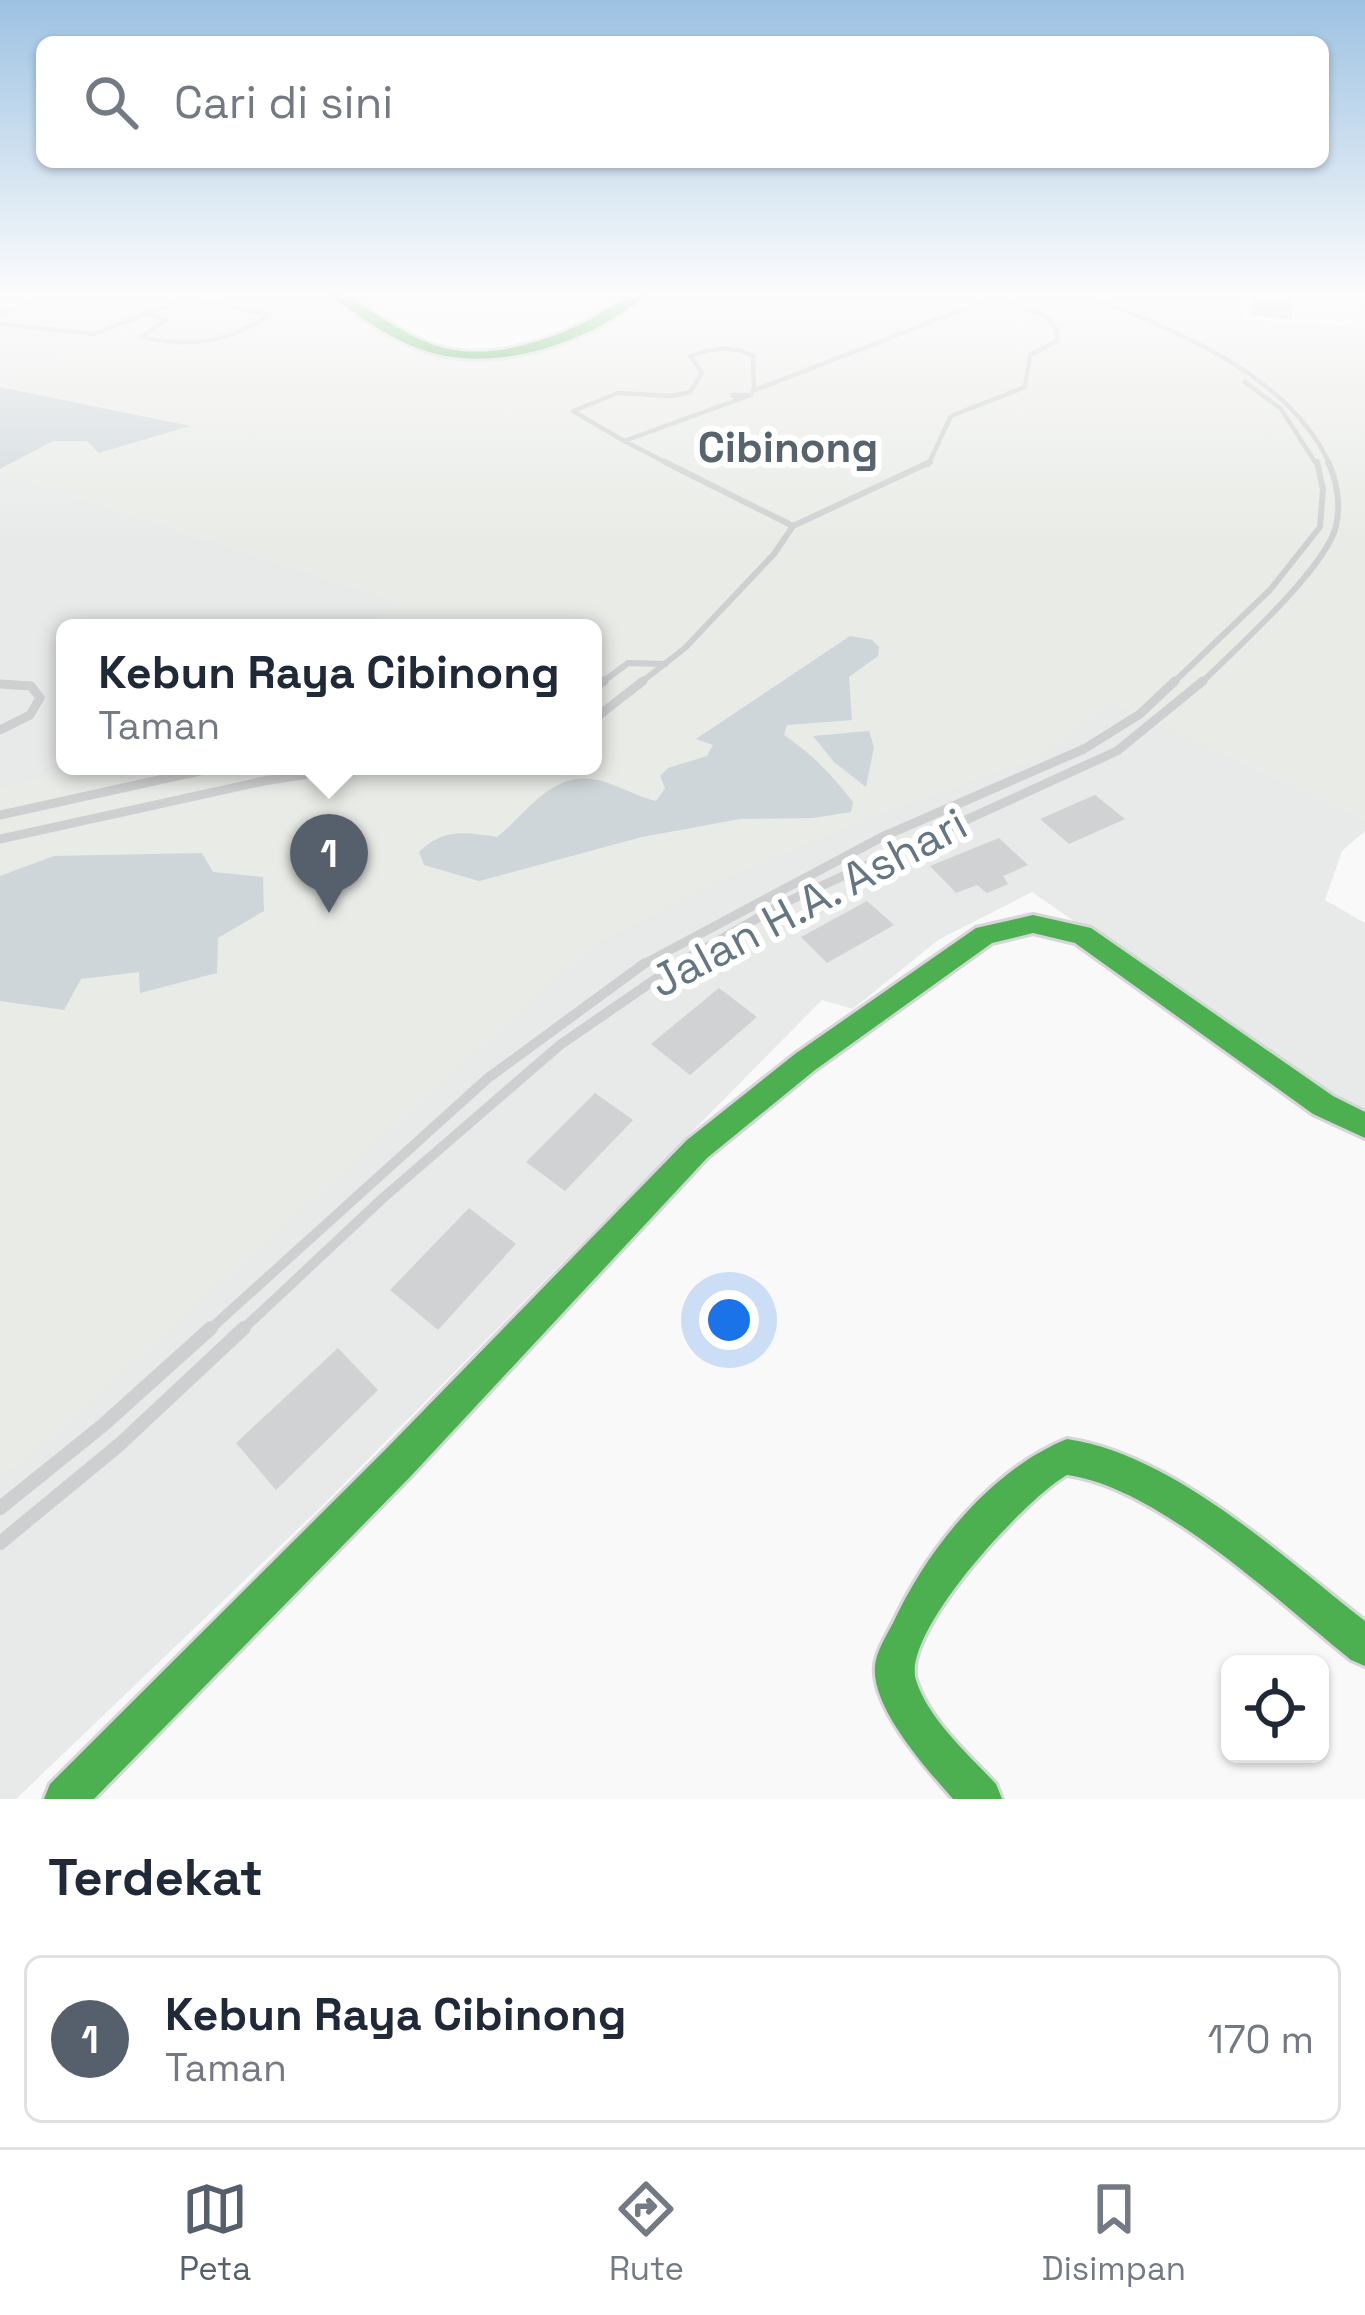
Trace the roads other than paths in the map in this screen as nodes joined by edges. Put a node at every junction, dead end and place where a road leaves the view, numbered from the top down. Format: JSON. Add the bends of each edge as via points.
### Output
{"nodes":[{"id":1,"x":700,"y":377,"type":"edge"},
{"id":2,"x":752,"y":377,"type":"edge"},
{"id":3,"x":788,"y":377,"type":"edge"},
{"id":4,"x":1027,"y":377,"type":"edge"},
{"id":5,"x":1230,"y":377,"type":"edge"},
{"id":6,"x":1243,"y":377,"type":"edge"},
{"id":7,"x":752,"y":391,"type":"junction"},
{"id":8,"x":624,"y":441,"type":"junction"},
{"id":9,"x":793,"y":526,"type":"junction"},
{"id":10,"x":1315,"y":536,"type":"junction"},
{"id":11,"x":1329,"y":542,"type":"junction"},
{"id":12,"x":664,"y":664,"type":"junction"},
{"id":13,"x":602,"y":682,"type":"edge"},
{"id":14,"x":0,"y":684,"type":"edge"},
{"id":15,"x":602,"y":713,"type":"edge"},
{"id":16,"x":0,"y":730,"type":"edge"},
{"id":17,"x":1101,"y":740,"type":"junction"},
{"id":18,"x":1117,"y":751,"type":"junction"},
{"id":19,"x":181,"y":775,"type":"edge"},
{"id":20,"x":314,"y":775,"type":"edge"},
{"id":21,"x":0,"y":815,"type":"edge"},
{"id":22,"x":0,"y":839,"type":"edge"},
{"id":23,"x":815,"y":870,"type":"junction"},
{"id":24,"x":828,"y":882,"type":"junction"},
{"id":25,"x":488,"y":1078,"type":"junction"},
{"id":26,"x":505,"y":1091,"type":"junction"},
{"id":27,"x":1365,"y":1126,"type":"edge"},
{"id":28,"x":102,"y":1426,"type":"junction"},
{"id":29,"x":119,"y":1445,"type":"junction"},
{"id":30,"x":0,"y":1508,"type":"edge"},
{"id":31,"x":0,"y":1543,"type":"edge"},
{"id":32,"x":1365,"y":1646,"type":"edge"},
{"id":33,"x":65,"y":1799,"type":"edge"},
{"id":34,"x":981,"y":1799,"type":"edge"}],
"edges":[{"from":1,"to":8,"type":"lane","via":[[690,392],[618,393],[573,411]]},
{"from":2,"to":7,"type":"lane"},
{"from":3,"to":7,"type":"lane"},
{"from":4,"to":9,"type":"lane","via":[[1025,387],[951,416],[935,455],[916,472]]},
{"from":5,"to":10,"type":"lane","via":[[1281,409],[1319,467]]},
{"from":6,"to":11,"type":"lane","via":[[1294,410],[1321,444],[1336,478],[1338,521]]},
{"from":7,"to":8,"type":"lane"},
{"from":8,"to":9,"type":"lane"},
{"from":9,"to":12,"type":"lane"},
{"from":10,"to":11,"type":"lane"},
{"from":10,"to":17,"type":"lane","name":"Jalan H.A. Ashari","via":[[1218,643]]},
{"from":11,"to":18,"type":"lane","name":"Jalan H.A. Ashari","via":[[1217,669]]},
{"from":12,"to":13,"type":"lane","via":[[628,663]]},
{"from":12,"to":15,"type":"lane"},
{"from":14,"to":16,"type":"lane","via":[[31,686],[40,698],[30,715]]},
{"from":17,"to":18,"type":"lane"},
{"from":17,"to":23,"type":"lane","name":"Jalan H.A. Ashari"},
{"from":18,"to":24,"type":"lane","name":"Jalan H.A. Ashari"},
{"from":19,"to":21,"type":"lane"},
{"from":20,"to":22,"type":"lane"},
{"from":23,"to":24,"type":"lane"},
{"from":23,"to":25,"type":"lane","name":"Jalan H.A. Ashari","via":[[652,957]]},
{"from":24,"to":26,"type":"lane","name":"Jalan H.A. Ashari","via":[[666,971]]},
{"from":25,"to":26,"type":"lane"},
{"from":25,"to":28,"type":"lane","name":"Jalan H.A. Ashari"},
{"from":26,"to":29,"type":"lane","name":"Jalan H.A. Ashari"},
{"from":27,"to":33,"type":"street","via":[[1082,935],[1025,921],[986,935],[697,1149]]},
{"from":28,"to":29,"type":"lane"},
{"from":28,"to":30,"type":"lane","name":"Jalan H.A. Ashari"},
{"from":29,"to":31,"type":"lane","name":"Jalan H.A. Ashari"},
{"from":32,"to":34,"type":"street","via":[[1194,1512],[1101,1465],[1072,1456],[1045,1462],[951,1564],[894,1663],[903,1696]]}]}
